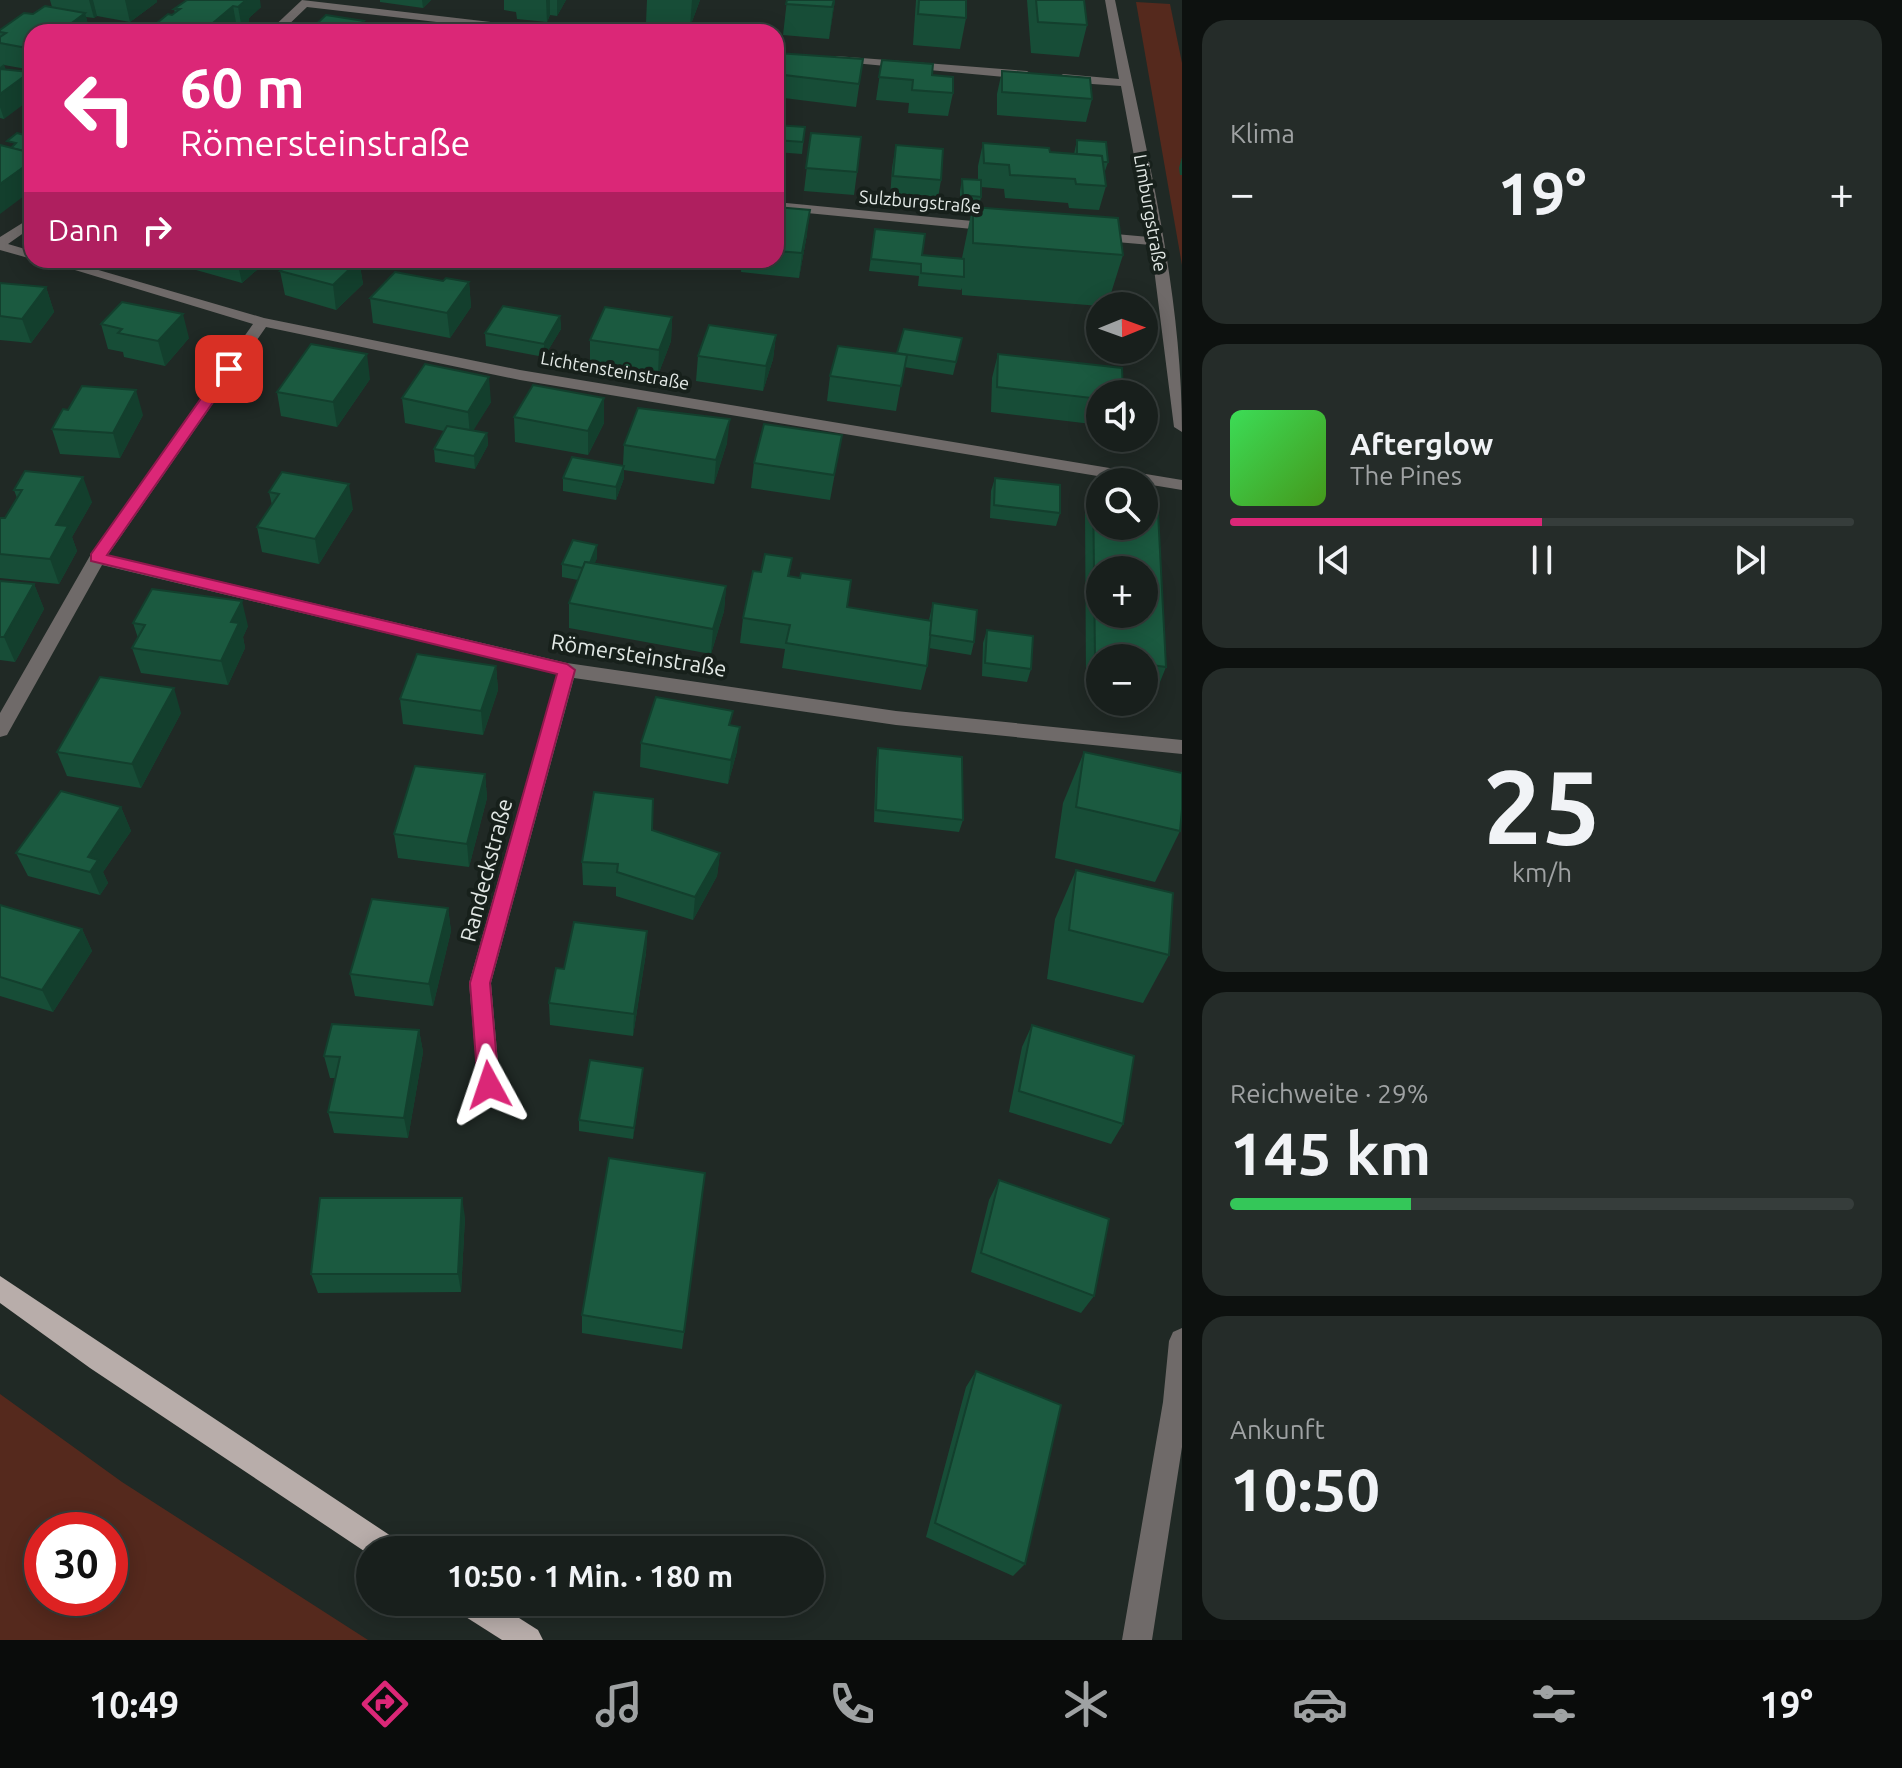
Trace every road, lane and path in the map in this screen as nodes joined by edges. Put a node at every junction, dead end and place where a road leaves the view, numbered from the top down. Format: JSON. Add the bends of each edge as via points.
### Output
{"nodes":[{"id":1,"x":1110,"y":0,"type":"edge"},
{"id":2,"x":306,"y":1,"type":"edge"},
{"id":3,"x":282,"y":24,"type":"edge"},
{"id":4,"x":488,"y":24,"type":"edge"},
{"id":5,"x":822,"y":57,"type":"edge"},
{"id":6,"x":1035,"y":76,"type":"edge"},
{"id":7,"x":1051,"y":77,"type":"edge"},
{"id":8,"x":1127,"y":83,"type":"junction"},
{"id":9,"x":784,"y":207,"type":"edge"},
{"id":10,"x":24,"y":227,"type":"edge"},
{"id":11,"x":1003,"y":228,"type":"edge"},
{"id":12,"x":1080,"y":235,"type":"edge"},
{"id":13,"x":1157,"y":242,"type":"junction"},
{"id":14,"x":0,"y":244,"type":"edge"},
{"id":15,"x":24,"y":252,"type":"edge"},
{"id":16,"x":76,"y":268,"type":"edge"},
{"id":17,"x":262,"y":322,"type":"junction"},
{"id":18,"x":1182,"y":427,"type":"edge"},
{"id":19,"x":1182,"y":485,"type":"edge"},
{"id":20,"x":97,"y":558,"type":"junction"},
{"id":21,"x":567,"y":670,"type":"junction"},
{"id":22,"x":0,"y":730,"type":"edge"},
{"id":23,"x":1182,"y":747,"type":"edge"},
{"id":24,"x":489,"y":1085,"type":"dead end"},
{"id":25,"x":0,"y":1288,"type":"edge"},
{"id":26,"x":1182,"y":1341,"type":"edge"},
{"id":27,"x":366,"y":1536,"type":"edge"},
{"id":28,"x":490,"y":1616,"type":"edge"},
{"id":29,"x":528,"y":1640,"type":"edge"},
{"id":30,"x":1137,"y":1640,"type":"edge"}],
"edges":[{"from":1,"to":8,"type":"street","name":"Limburgstraße"},
{"from":2,"to":3,"type":"street"},
{"from":2,"to":4,"type":"street"},
{"from":5,"to":6,"type":"street"},
{"from":7,"to":8,"type":"street"},
{"from":8,"to":13,"type":"street","name":"Limburgstraße"},
{"from":9,"to":11,"type":"street","name":"Sulzburgstraße"},
{"from":10,"to":14,"type":"street"},
{"from":12,"to":13,"type":"street"},
{"from":13,"to":18,"type":"street","name":"Limburgstraße"},
{"from":14,"to":15,"type":"street"},
{"from":16,"to":17,"type":"street","name":"Lichtensteinstraße"},
{"from":17,"to":19,"type":"street","name":"Lichtensteinstraße","via":[[520,375]]},
{"from":17,"to":20,"type":"street"},
{"from":20,"to":21,"type":"street","name":"Römersteinstraße"},
{"from":20,"to":22,"type":"street"},
{"from":21,"to":23,"type":"street","name":"Römersteinstraße","via":[[896,718]]},
{"from":21,"to":24,"type":"street","name":"Randeckstraße","via":[[480,983]]},
{"from":25,"to":27,"type":"main road"},
{"from":26,"to":30,"type":"street"},
{"from":28,"to":29,"type":"main road"}]}
